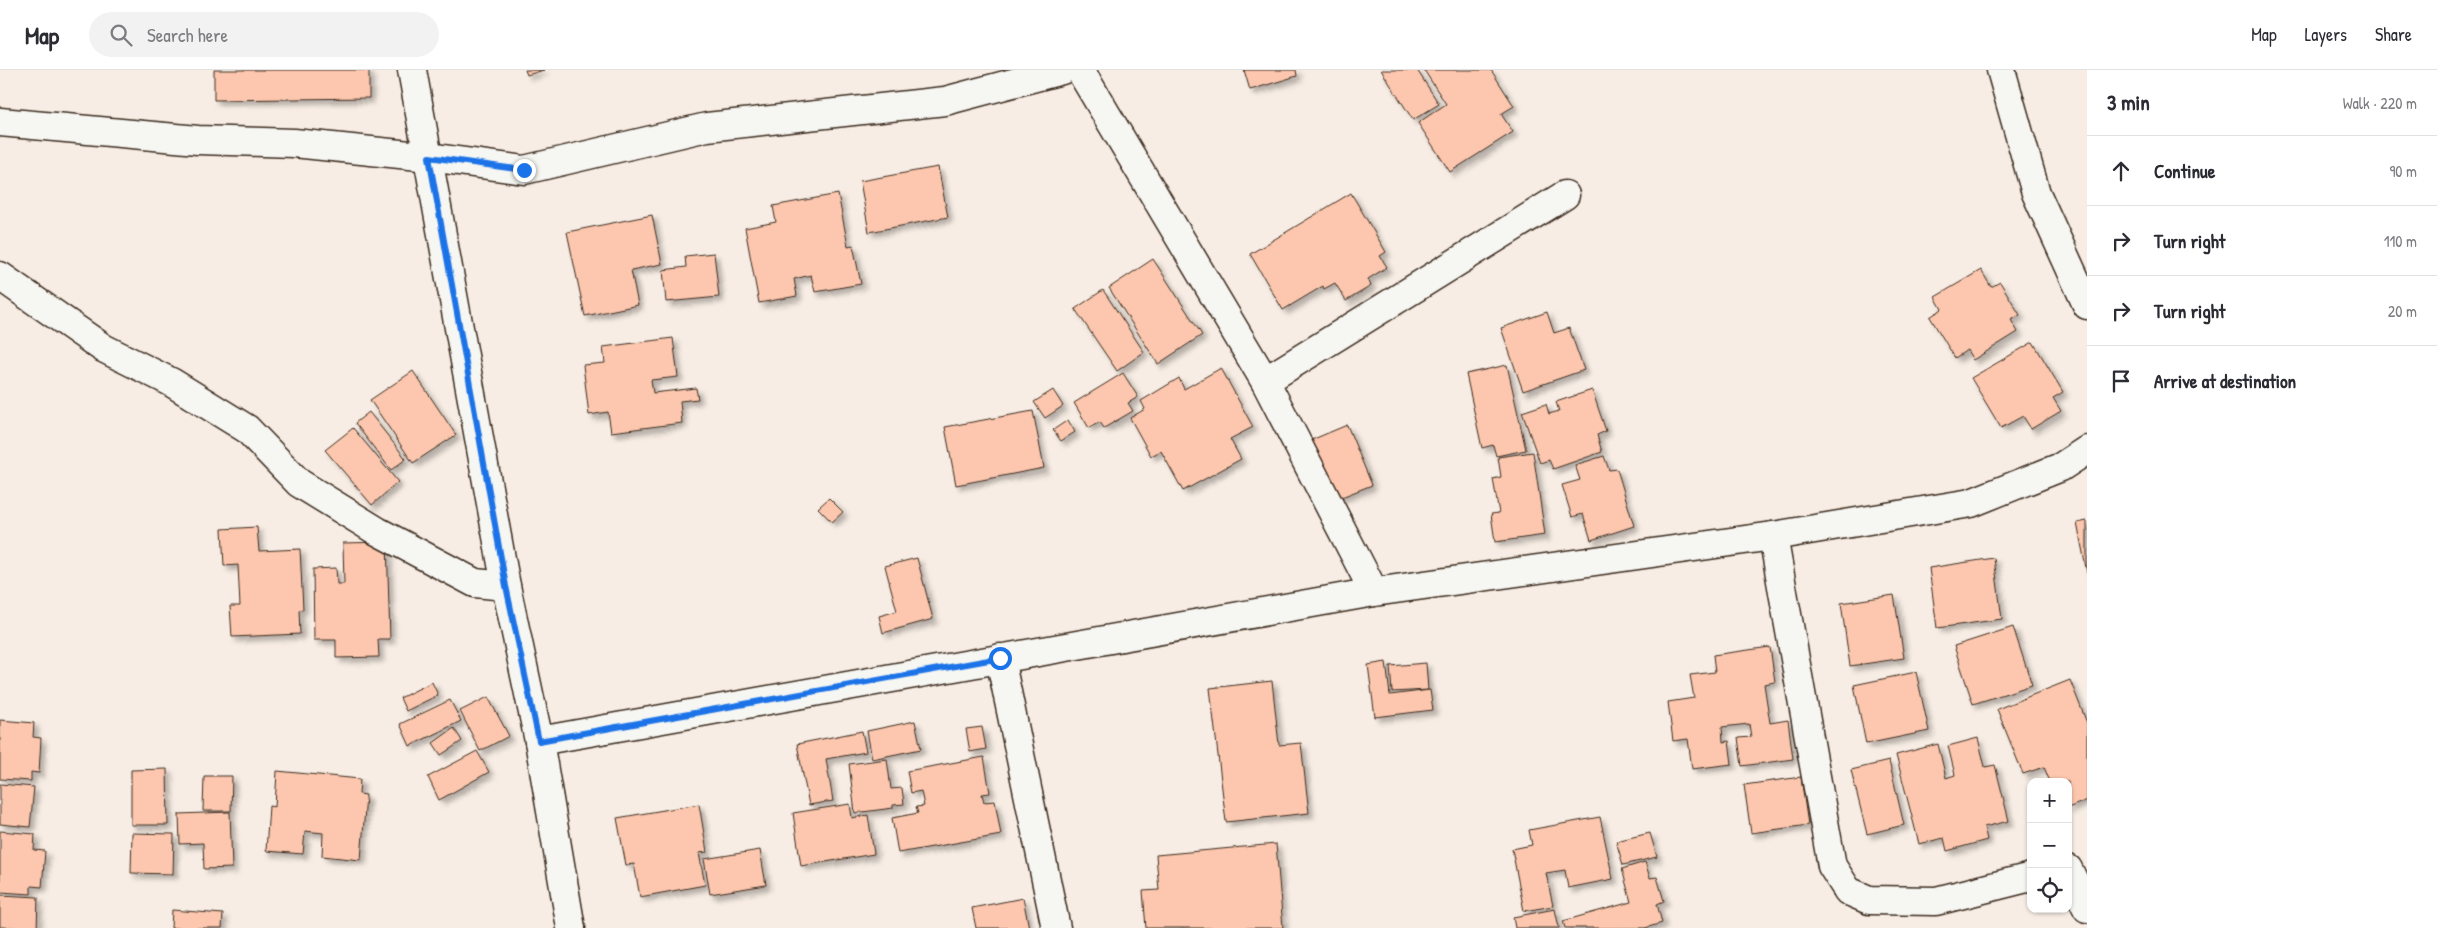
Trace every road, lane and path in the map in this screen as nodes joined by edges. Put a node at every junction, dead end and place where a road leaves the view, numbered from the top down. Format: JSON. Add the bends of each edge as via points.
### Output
{"nodes":[{"id":1,"x":412,"y":70,"type":"edge"},
{"id":2,"x":1062,"y":70,"type":"edge"},
{"id":3,"x":1080,"y":70,"type":"edge"},
{"id":4,"x":2001,"y":70,"type":"edge"},
{"id":5,"x":0,"y":122,"type":"edge"},
{"id":6,"x":429,"y":157,"type":"junction"},
{"id":7,"x":1565,"y":195,"type":"dead end"},
{"id":8,"x":0,"y":276,"type":"edge"},
{"id":9,"x":2087,"y":306,"type":"edge"},
{"id":10,"x":1265,"y":381,"type":"junction"},
{"id":11,"x":2087,"y":450,"type":"edge"},
{"id":12,"x":1773,"y":536,"type":"junction"},
{"id":13,"x":506,"y":586,"type":"junction"},
{"id":14,"x":1374,"y":592,"type":"junction"},
{"id":15,"x":1000,"y":658,"type":"junction"},
{"id":16,"x":539,"y":741,"type":"junction"},
{"id":17,"x":2087,"y":855,"type":"edge"},
{"id":18,"x":2069,"y":868,"type":"edge"},
{"id":19,"x":2072,"y":877,"type":"edge"},
{"id":20,"x":2027,"y":879,"type":"edge"},
{"id":21,"x":2087,"y":908,"type":"edge"},
{"id":22,"x":571,"y":928,"type":"edge"},
{"id":23,"x":1056,"y":928,"type":"edge"}],
"edges":[{"from":1,"to":6,"type":"street"},
{"from":2,"to":6,"type":"street","via":[[945,101],[707,127],[524,170]]},
{"from":3,"to":10,"type":"street"},
{"from":4,"to":9,"type":"street","via":[[2036,193]]},
{"from":5,"to":6,"type":"street","via":[[198,140],[294,143]]},
{"from":6,"to":13,"type":"street"},
{"from":7,"to":10,"type":"street"},
{"from":8,"to":13,"type":"street","via":[[103,348],[172,382],[247,430],[299,483],[377,531],[475,583]]},
{"from":10,"to":14,"type":"street"},
{"from":11,"to":12,"type":"street","via":[[2061,467],[1971,503]]},
{"from":12,"to":14,"type":"street"},
{"from":12,"to":20,"type":"street","via":[[1832,866],[1848,891],[1869,900],[1936,901]]},
{"from":13,"to":16,"type":"street"},
{"from":14,"to":15,"type":"street"},
{"from":15,"to":16,"type":"street"},
{"from":15,"to":23,"type":"street"},
{"from":16,"to":22,"type":"street"},
{"from":17,"to":18,"type":"street"},
{"from":19,"to":21,"type":"street"}]}
